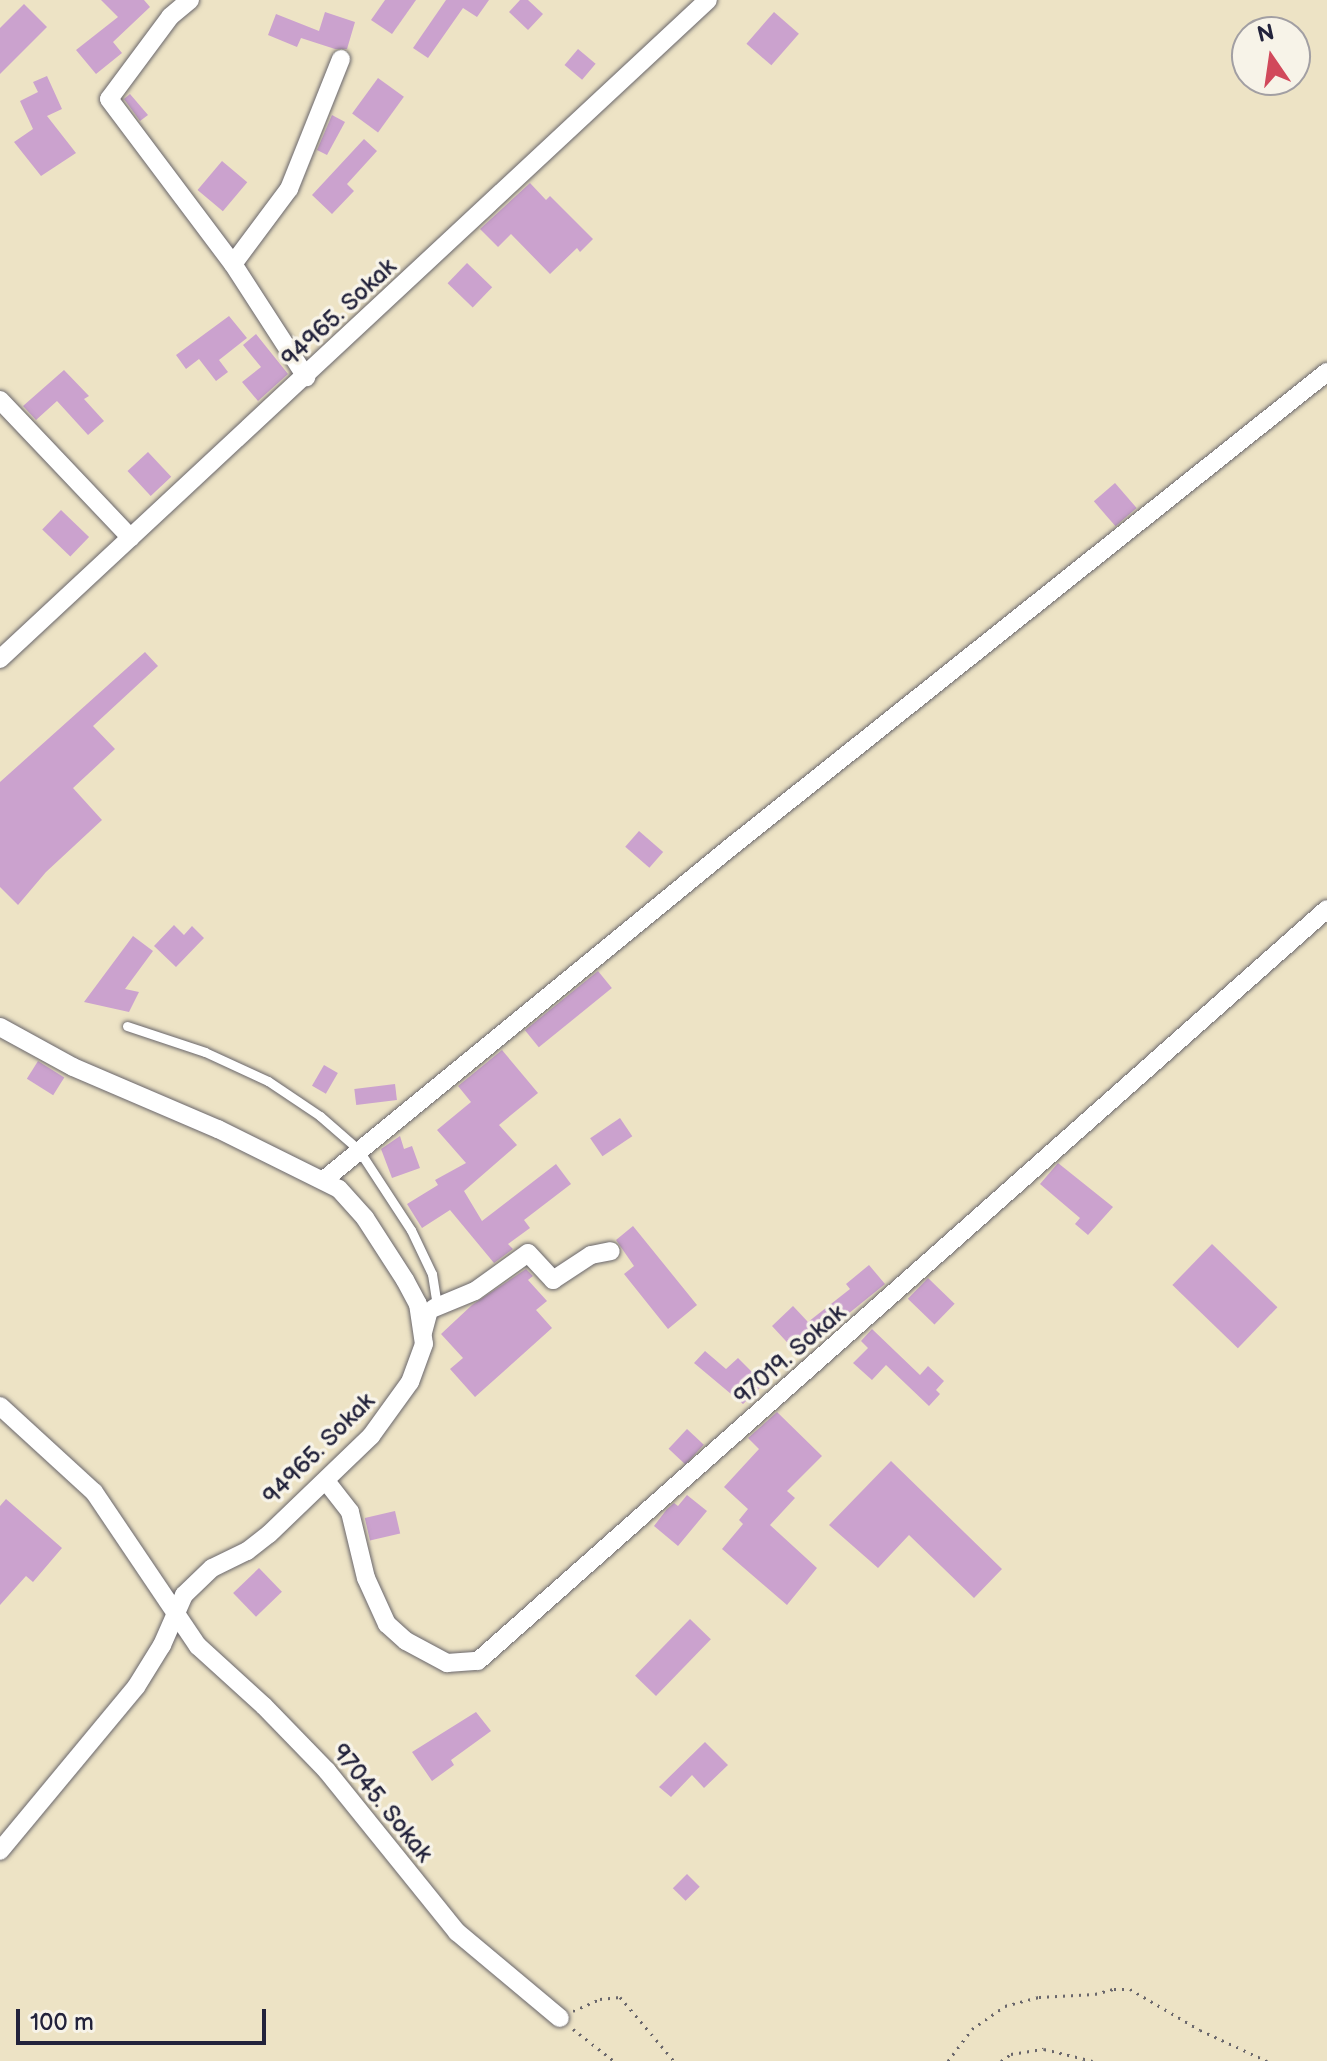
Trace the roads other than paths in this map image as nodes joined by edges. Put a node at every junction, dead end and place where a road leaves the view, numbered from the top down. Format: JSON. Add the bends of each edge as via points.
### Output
{"nodes":[{"id":1,"x":190,"y":0,"type":"edge"},
{"id":2,"x":708,"y":0,"type":"edge"},
{"id":3,"x":341,"y":59,"type":"dead end"},
{"id":4,"x":233,"y":264,"type":"junction"},
{"id":5,"x":1327,"y":372,"type":"edge"},
{"id":6,"x":306,"y":377,"type":"junction"},
{"id":7,"x":0,"y":400,"type":"edge"},
{"id":8,"x":131,"y":538,"type":"junction"},
{"id":9,"x":0,"y":659,"type":"edge"},
{"id":10,"x":1327,"y":909,"type":"edge"},
{"id":11,"x":127,"y":1026,"type":"dead end"},
{"id":12,"x":0,"y":1027,"type":"edge"},
{"id":13,"x":358,"y":1149,"type":"junction"},
{"id":14,"x":325,"y":1179,"type":"junction"},
{"id":15,"x":611,"y":1251,"type":"dead end"},
{"id":16,"x":434,"y":1308,"type":"junction"},
{"id":17,"x":424,"y":1344,"type":"junction"},
{"id":18,"x":0,"y":1406,"type":"edge"},
{"id":19,"x":326,"y":1481,"type":"junction"},
{"id":20,"x":175,"y":1611,"type":"junction"},
{"id":21,"x":0,"y":1851,"type":"edge"},
{"id":22,"x":560,"y":2018,"type":"road end"}],
"edges":[{"from":1,"to":4,"type":"street","via":[[170,17],[109,99]]},
{"from":2,"to":6,"type":"street","name":"94965. Sokak"},
{"from":3,"to":4,"type":"street","via":[[289,189]]},
{"from":4,"to":6,"type":"street"},
{"from":5,"to":13,"type":"street"},
{"from":6,"to":8,"type":"street","name":"94965. Sokak"},
{"from":7,"to":8,"type":"street"},
{"from":8,"to":9,"type":"street","name":"94965. Sokak"},
{"from":10,"to":19,"type":"street","name":"97019. Sokak","via":[[478,1661],[447,1663],[387,1624],[366,1578],[350,1512]]},
{"from":11,"to":13,"type":"lane","via":[[259,1076]]},
{"from":12,"to":14,"type":"street","name":"94965. Sokak","via":[[100,1080]]},
{"from":13,"to":14,"type":"street"},
{"from":13,"to":16,"type":"lane","via":[[427,1262]]},
{"from":14,"to":17,"type":"street","name":"94965. Sokak","via":[[352,1200],[405,1280],[418,1304]]},
{"from":15,"to":16,"type":"street","via":[[591,1255],[553,1280],[528,1253],[475,1291]]},
{"from":16,"to":17,"type":"lane"},
{"from":17,"to":19,"type":"street","name":"94965. Sokak","via":[[394,1408]]},
{"from":18,"to":20,"type":"street","name":"97045. Sokak","via":[[94,1492]]},
{"from":19,"to":20,"type":"street","name":"94965. Sokak","via":[[269,1534],[194,1582]]},
{"from":20,"to":21,"type":"street","name":"94965. Sokak","via":[[136,1687]]},
{"from":20,"to":22,"type":"street","name":"97045. Sokak","via":[[198,1646],[327,1771],[457,1932]]}]}
